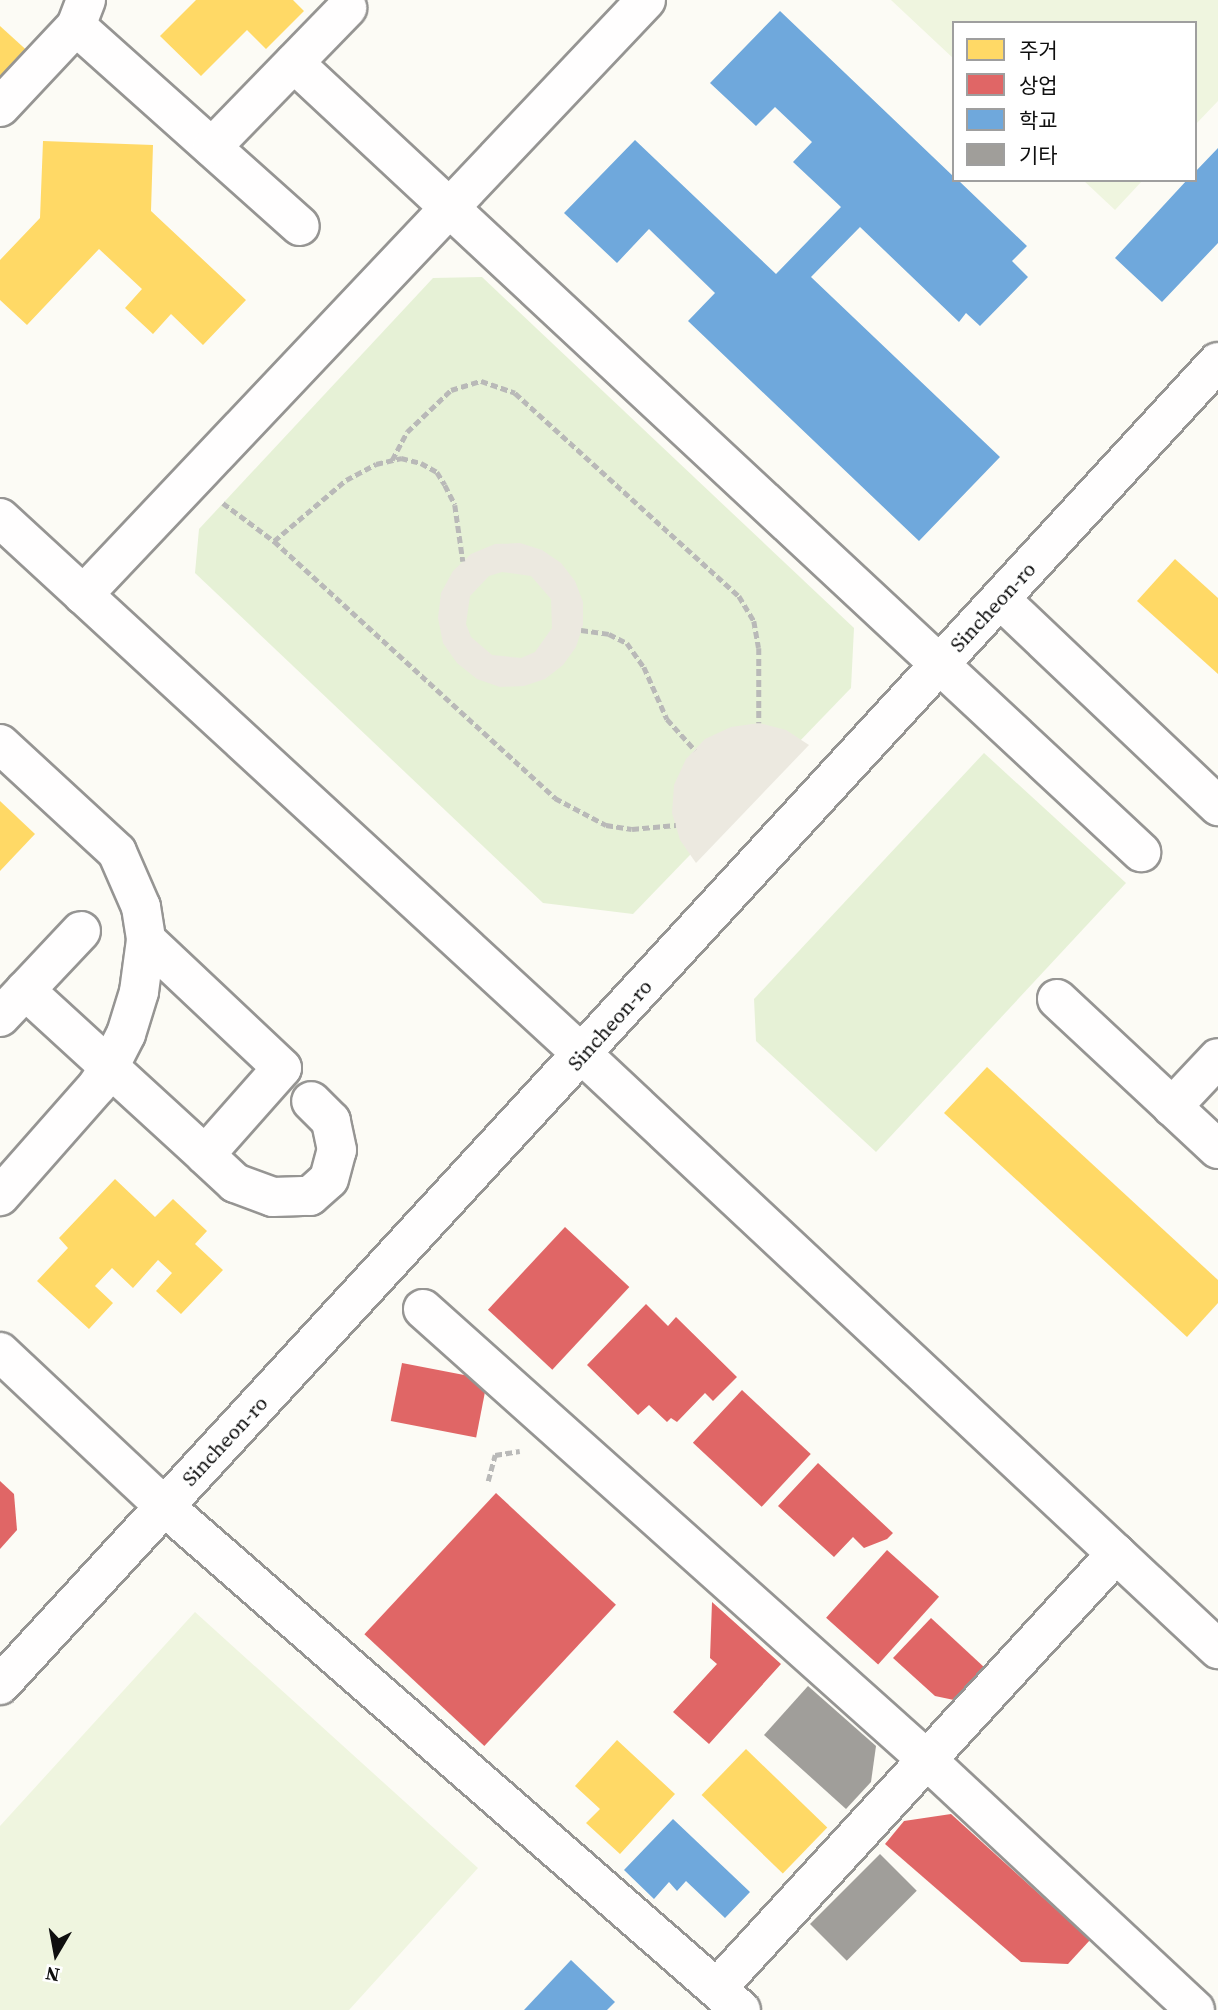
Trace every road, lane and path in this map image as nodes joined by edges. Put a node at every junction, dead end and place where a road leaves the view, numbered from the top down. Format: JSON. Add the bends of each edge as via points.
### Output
{"nodes":[{"id":1,"x":646,"y":0,"type":"edge"},
{"id":2,"x":347,"y":8,"type":"dead end"},
{"id":3,"x":81,"y":13,"type":"edge"},
{"id":4,"x":293,"y":63,"type":"junction"},
{"id":5,"x":0,"y":107,"type":"edge"},
{"id":6,"x":212,"y":147,"type":"junction"},
{"id":7,"x":450,"y":207,"type":"junction"},
{"id":8,"x":300,"y":226,"type":"dead end"},
{"id":9,"x":1218,"y":362,"type":"edge"},
{"id":10,"x":392,"y":460,"type":"junction"},
{"id":11,"x":219,"y":499,"type":"dead end"},
{"id":12,"x":0,"y":519,"type":"edge"},
{"id":13,"x":274,"y":541,"type":"junction"},
{"id":14,"x":463,"y":561,"type":"dead end"},
{"id":15,"x":83,"y":595,"type":"junction"},
{"id":16,"x":1000,"y":599,"type":"junction"},
{"id":17,"x":581,"y":631,"type":"dead end"},
{"id":18,"x":939,"y":665,"type":"junction"},
{"id":19,"x":758,"y":723,"type":"dead end"},
{"id":20,"x":0,"y":744,"type":"edge"},
{"id":21,"x":695,"y":750,"type":"dead end"},
{"id":22,"x":1218,"y":806,"type":"edge"},
{"id":23,"x":676,"y":825,"type":"dead end"},
{"id":24,"x":1141,"y":852,"type":"dead end"},
{"id":25,"x":80,"y":931,"type":"dead end"},
{"id":26,"x":146,"y":940,"type":"junction"},
{"id":27,"x":1057,"y":999,"type":"dead end"},
{"id":28,"x":12,"y":1004,"type":"edge"},
{"id":29,"x":583,"y":1055,"type":"junction"},
{"id":30,"x":1218,"y":1058,"type":"edge"},
{"id":31,"x":109,"y":1067,"type":"junction"},
{"id":32,"x":311,"y":1101,"type":"dead end"},
{"id":33,"x":1172,"y":1107,"type":"junction"},
{"id":34,"x":1218,"y":1149,"type":"edge"},
{"id":35,"x":205,"y":1155,"type":"junction"},
{"id":36,"x":0,"y":1196,"type":"edge"},
{"id":37,"x":423,"y":1310,"type":"dead end"},
{"id":38,"x":0,"y":1352,"type":"edge"},
{"id":39,"x":164,"y":1506,"type":"junction"},
{"id":40,"x":1116,"y":1554,"type":"junction"},
{"id":41,"x":1218,"y":1649,"type":"edge"},
{"id":42,"x":0,"y":1685,"type":"edge"},
{"id":43,"x":925,"y":1758,"type":"junction"},
{"id":44,"x":729,"y":1999,"type":"edge"},
{"id":45,"x":1195,"y":2010,"type":"edge"}],
"edges":[{"from":1,"to":7,"type":"street"},
{"from":2,"to":4,"type":"street"},
{"from":3,"to":5,"type":"street"},
{"from":3,"to":6,"type":"street"},
{"from":4,"to":6,"type":"street"},
{"from":4,"to":7,"type":"street"},
{"from":6,"to":8,"type":"street"},
{"from":7,"to":15,"type":"street"},
{"from":7,"to":18,"type":"street"},
{"from":9,"to":16,"type":"street","name":"Sincheon-ro"},
{"from":10,"to":13,"type":"path","via":[[346,480]]},
{"from":10,"to":14,"type":"path","via":[[421,463],[437,472],[455,505]]},
{"from":10,"to":19,"type":"path","via":[[407,432],[451,390],[481,381],[515,393],[738,596],[754,621],[759,648]]},
{"from":11,"to":13,"type":"path"},
{"from":12,"to":15,"type":"street"},
{"from":13,"to":23,"type":"path","via":[[555,798],[606,825],[632,829]]},
{"from":15,"to":29,"type":"street"},
{"from":16,"to":18,"type":"street","name":"Sincheon-ro"},
{"from":16,"to":22,"type":"street"},
{"from":17,"to":21,"type":"path","via":[[609,634],[627,643],[644,667],[667,719]]},
{"from":18,"to":24,"type":"street"},
{"from":18,"to":29,"type":"street","name":"Sincheon-ro"},
{"from":20,"to":26,"type":"street","via":[[117,852],[141,907]]},
{"from":25,"to":28,"type":"street"},
{"from":26,"to":31,"type":"street","via":[[139,992]]},
{"from":26,"to":35,"type":"street","via":[[282,1068]]},
{"from":27,"to":33,"type":"street"},
{"from":28,"to":31,"type":"street"},
{"from":29,"to":39,"type":"street","name":"Sincheon-ro"},
{"from":29,"to":40,"type":"street"},
{"from":30,"to":33,"type":"street"},
{"from":31,"to":35,"type":"street"},
{"from":31,"to":36,"type":"street"},
{"from":32,"to":35,"type":"street","via":[[331,1121],[337,1150],[329,1179],[310,1196],[273,1198],[235,1183]]},
{"from":33,"to":34,"type":"street"},
{"from":37,"to":43,"type":"street"},
{"from":38,"to":39,"type":"street"},
{"from":39,"to":42,"type":"street","name":"Sincheon-ro"},
{"from":39,"to":44,"type":"street"},
{"from":40,"to":41,"type":"street"},
{"from":40,"to":43,"type":"street"},
{"from":43,"to":44,"type":"street"},
{"from":43,"to":45,"type":"street"}]}
